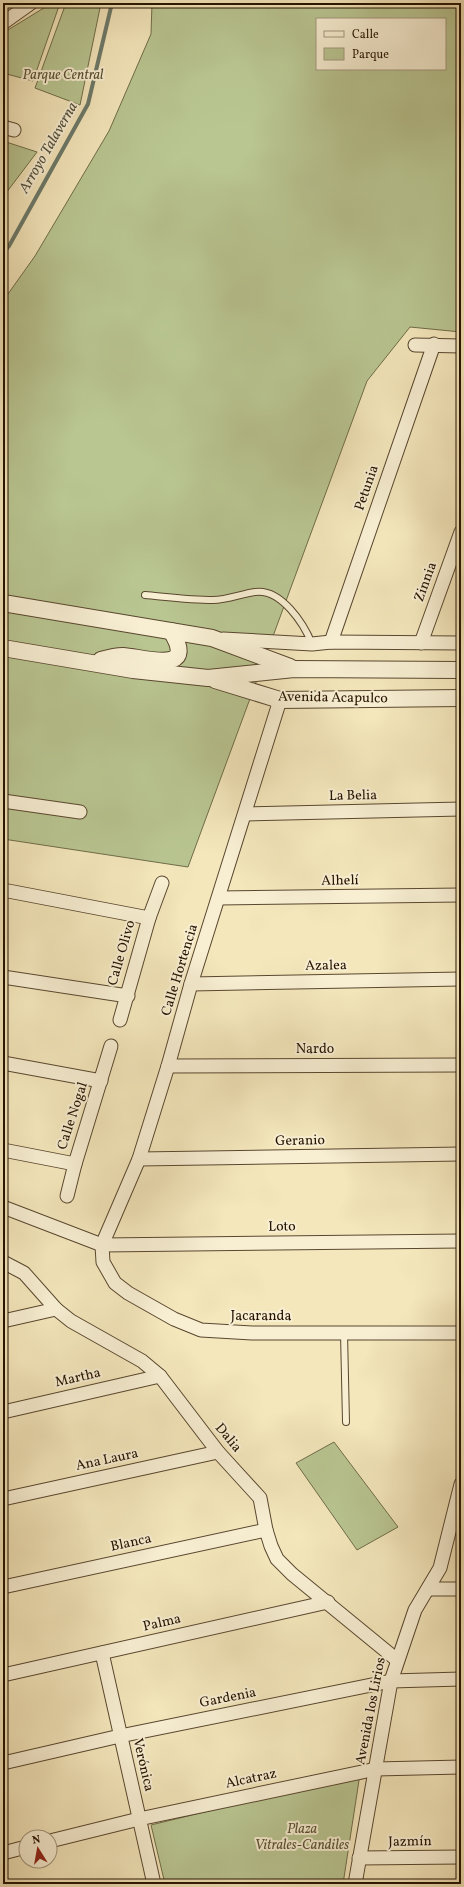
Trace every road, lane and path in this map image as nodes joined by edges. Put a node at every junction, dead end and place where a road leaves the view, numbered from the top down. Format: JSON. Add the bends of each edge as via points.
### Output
{"nodes":[{"id":1,"x":31,"y":3,"type":"edge"},
{"id":2,"x":3,"y":22,"type":"edge"},
{"id":3,"x":434,"y":344,"type":"junction"},
{"id":4,"x":414,"y":345,"type":"dead end"},
{"id":5,"x":461,"y":346,"type":"edge"},
{"id":6,"x":461,"y":532,"type":"edge"},
{"id":7,"x":145,"y":596,"type":"dead end"},
{"id":8,"x":3,"y":603,"type":"edge"},
{"id":9,"x":171,"y":631,"type":"junction"},
{"id":10,"x":212,"y":638,"type":"junction"},
{"id":11,"x":330,"y":642,"type":"junction"},
{"id":12,"x":421,"y":643,"type":"junction"},
{"id":13,"x":461,"y":643,"type":"edge"},
{"id":14,"x":312,"y":644,"type":"junction"},
{"id":15,"x":3,"y":648,"type":"edge"},
{"id":16,"x":92,"y":663,"type":"junction"},
{"id":17,"x":294,"y":669,"type":"junction"},
{"id":18,"x":461,"y":670,"type":"edge"},
{"id":19,"x":208,"y":678,"type":"junction"},
{"id":20,"x":461,"y":698,"type":"edge"},
{"id":21,"x":280,"y":700,"type":"junction"},
{"id":22,"x":3,"y":801,"type":"edge"},
{"id":23,"x":461,"y":809,"type":"edge"},
{"id":24,"x":80,"y":812,"type":"dead end"},
{"id":25,"x":245,"y":814,"type":"junction"},
{"id":26,"x":162,"y":883,"type":"dead end"},
{"id":27,"x":3,"y":890,"type":"edge"},
{"id":28,"x":461,"y":896,"type":"edge"},
{"id":29,"x":219,"y":898,"type":"junction"},
{"id":30,"x":148,"y":918,"type":"junction"},
{"id":31,"x":3,"y":977,"type":"edge"},
{"id":32,"x":461,"y":979,"type":"edge"},
{"id":33,"x":191,"y":984,"type":"junction"},
{"id":34,"x":128,"y":996,"type":"junction"},
{"id":35,"x":120,"y":1020,"type":"dead end"},
{"id":36,"x":112,"y":1046,"type":"dead end"},
{"id":37,"x":3,"y":1063,"type":"edge"},
{"id":38,"x":461,"y":1065,"type":"edge"},
{"id":39,"x":168,"y":1066,"type":"junction"},
{"id":40,"x":102,"y":1081,"type":"junction"},
{"id":41,"x":3,"y":1150,"type":"edge"},
{"id":42,"x":461,"y":1154,"type":"edge"},
{"id":43,"x":140,"y":1159,"type":"junction"},
{"id":44,"x":75,"y":1164,"type":"junction"},
{"id":45,"x":67,"y":1196,"type":"dead end"},
{"id":46,"x":3,"y":1207,"type":"edge"},
{"id":47,"x":461,"y":1241,"type":"edge"},
{"id":48,"x":102,"y":1246,"type":"junction"},
{"id":49,"x":3,"y":1262,"type":"edge"},
{"id":50,"x":56,"y":1309,"type":"junction"},
{"id":51,"x":3,"y":1321,"type":"edge"},
{"id":52,"x":461,"y":1332,"type":"edge"},
{"id":53,"x":344,"y":1333,"type":"junction"},
{"id":54,"x":160,"y":1376,"type":"junction"},
{"id":55,"x":3,"y":1412,"type":"edge"},
{"id":56,"x":346,"y":1422,"type":"dead end"},
{"id":57,"x":218,"y":1452,"type":"junction"},
{"id":58,"x":461,"y":1484,"type":"edge"},
{"id":59,"x":3,"y":1499,"type":"edge"},
{"id":60,"x":459,"y":1506,"type":"edge"},
{"id":61,"x":266,"y":1530,"type":"junction"},
{"id":62,"x":3,"y":1587,"type":"edge"},
{"id":63,"x":428,"y":1589,"type":"junction"},
{"id":64,"x":461,"y":1589,"type":"edge"},
{"id":65,"x":328,"y":1602,"type":"junction"},
{"id":66,"x":102,"y":1653,"type":"junction"},
{"id":67,"x":397,"y":1660,"type":"junction"},
{"id":68,"x":3,"y":1675,"type":"edge"},
{"id":69,"x":461,"y":1680,"type":"edge"},
{"id":70,"x":391,"y":1681,"type":"junction"},
{"id":71,"x":120,"y":1736,"type":"junction"},
{"id":72,"x":3,"y":1763,"type":"edge"},
{"id":73,"x":461,"y":1767,"type":"edge"},
{"id":74,"x":376,"y":1769,"type":"junction"},
{"id":75,"x":139,"y":1819,"type":"junction"},
{"id":76,"x":58,"y":1839,"type":"edge"},
{"id":77,"x":18,"y":1849,"type":"edge"},
{"id":78,"x":3,"y":1853,"type":"edge"},
{"id":79,"x":461,"y":1857,"type":"edge"},
{"id":80,"x":359,"y":1858,"type":"junction"},
{"id":81,"x":154,"y":1884,"type":"edge"},
{"id":82,"x":355,"y":1884,"type":"edge"}],
"edges":[{"from":1,"to":2,"type":"street"},
{"from":3,"to":4,"type":"street"},
{"from":3,"to":5,"type":"street"},
{"from":3,"to":11,"type":"street","name":"Petunia"},
{"from":6,"to":12,"type":"street","name":"Zinnia"},
{"from":7,"to":14,"type":"lane","via":[[213,600],[256,592],[270,594],[295,614]]},
{"from":8,"to":9,"type":"street"},
{"from":9,"to":10,"type":"street"},
{"from":9,"to":16,"type":"street","via":[[178,646],[178,653],[173,659],[163,662],[122,656]]},
{"from":10,"to":14,"type":"street"},
{"from":10,"to":17,"type":"street"},
{"from":11,"to":12,"type":"street"},
{"from":11,"to":14,"type":"street"},
{"from":12,"to":13,"type":"street"},
{"from":15,"to":16,"type":"street"},
{"from":16,"to":19,"type":"street"},
{"from":17,"to":18,"type":"street","name":"Avenida Acapulco"},
{"from":17,"to":19,"type":"street"},
{"from":19,"to":21,"type":"street","name":"Avenida Acapulco"},
{"from":20,"to":21,"type":"street","name":"Avenida Acapulco"},
{"from":21,"to":25,"type":"street","name":"Calle Hortencia"},
{"from":22,"to":24,"type":"street"},
{"from":23,"to":25,"type":"street","name":"La Belia"},
{"from":25,"to":29,"type":"street","name":"Calle Hortencia"},
{"from":26,"to":30,"type":"street"},
{"from":27,"to":30,"type":"street","name":"Calle Olivo"},
{"from":28,"to":29,"type":"street","name":"Alhelí"},
{"from":29,"to":33,"type":"street","name":"Calle Hortencia"},
{"from":30,"to":34,"type":"street","name":"Calle Olivo"},
{"from":31,"to":34,"type":"street","name":"Calle Olivo"},
{"from":32,"to":33,"type":"street","name":"Azalea"},
{"from":33,"to":39,"type":"street","name":"Calle Hortencia"},
{"from":34,"to":35,"type":"street"},
{"from":36,"to":40,"type":"street"},
{"from":37,"to":40,"type":"street","name":"Calle Nogal"},
{"from":38,"to":39,"type":"street","name":"Nardo"},
{"from":39,"to":43,"type":"street","name":"Calle Hortencia"},
{"from":40,"to":44,"type":"street","name":"Calle Nogal"},
{"from":41,"to":44,"type":"street","name":"Calle Nogal"},
{"from":42,"to":43,"type":"street","name":"Geranio"},
{"from":43,"to":48,"type":"street","name":"Calle Hortencia"},
{"from":44,"to":45,"type":"street"},
{"from":46,"to":48,"type":"street"},
{"from":47,"to":48,"type":"street","name":"Loto"},
{"from":48,"to":53,"type":"street","name":"Jacaranda","via":[[103,1262],[115,1283],[192,1327],[214,1332]]},
{"from":49,"to":50,"type":"street","name":"Dalia","via":[[24,1273]]},
{"from":50,"to":51,"type":"street"},
{"from":50,"to":54,"type":"street","name":"Dalia","via":[[71,1321],[142,1361]]},
{"from":52,"to":53,"type":"street","name":"Jacaranda"},
{"from":53,"to":56,"type":"lane"},
{"from":54,"to":55,"type":"street","name":"Martha"},
{"from":54,"to":57,"type":"street","name":"Dalia"},
{"from":57,"to":59,"type":"street","name":"Ana Laura"},
{"from":57,"to":61,"type":"street","name":"Dalia","via":[[260,1498]]},
{"from":58,"to":60,"type":"street","name":"Avenida los Lirios"},
{"from":60,"to":63,"type":"street","name":"Avenida los Lirios","via":[[440,1568]]},
{"from":61,"to":62,"type":"street","name":"Blanca"},
{"from":61,"to":65,"type":"street","name":"Dalia","via":[[277,1559]]},
{"from":63,"to":64,"type":"street"},
{"from":63,"to":67,"type":"street","name":"Avenida los Lirios","via":[[415,1610]]},
{"from":65,"to":66,"type":"street","name":"Palma"},
{"from":65,"to":67,"type":"street","name":"Dalia"},
{"from":66,"to":68,"type":"street","name":"Palma"},
{"from":66,"to":71,"type":"street","name":"Verónica"},
{"from":67,"to":70,"type":"street","name":"Avenida los Lirios"},
{"from":69,"to":70,"type":"street","name":"Gardenia"},
{"from":70,"to":71,"type":"street","name":"Gardenia"},
{"from":70,"to":74,"type":"street","name":"Avenida los Lirios"},
{"from":71,"to":72,"type":"street","name":"Gardenia"},
{"from":71,"to":75,"type":"street","name":"Verónica"},
{"from":73,"to":74,"type":"street","name":"Alcatraz"},
{"from":74,"to":75,"type":"street","name":"Alcatraz"},
{"from":74,"to":80,"type":"street","name":"Avenida los Lirios"},
{"from":75,"to":76,"type":"street","name":"Alcatraz"},
{"from":75,"to":81,"type":"street","name":"Verónica"},
{"from":77,"to":78,"type":"street"},
{"from":79,"to":80,"type":"street","name":"Jazmín"},
{"from":80,"to":82,"type":"street","name":"Avenida los Lirios"}]}
